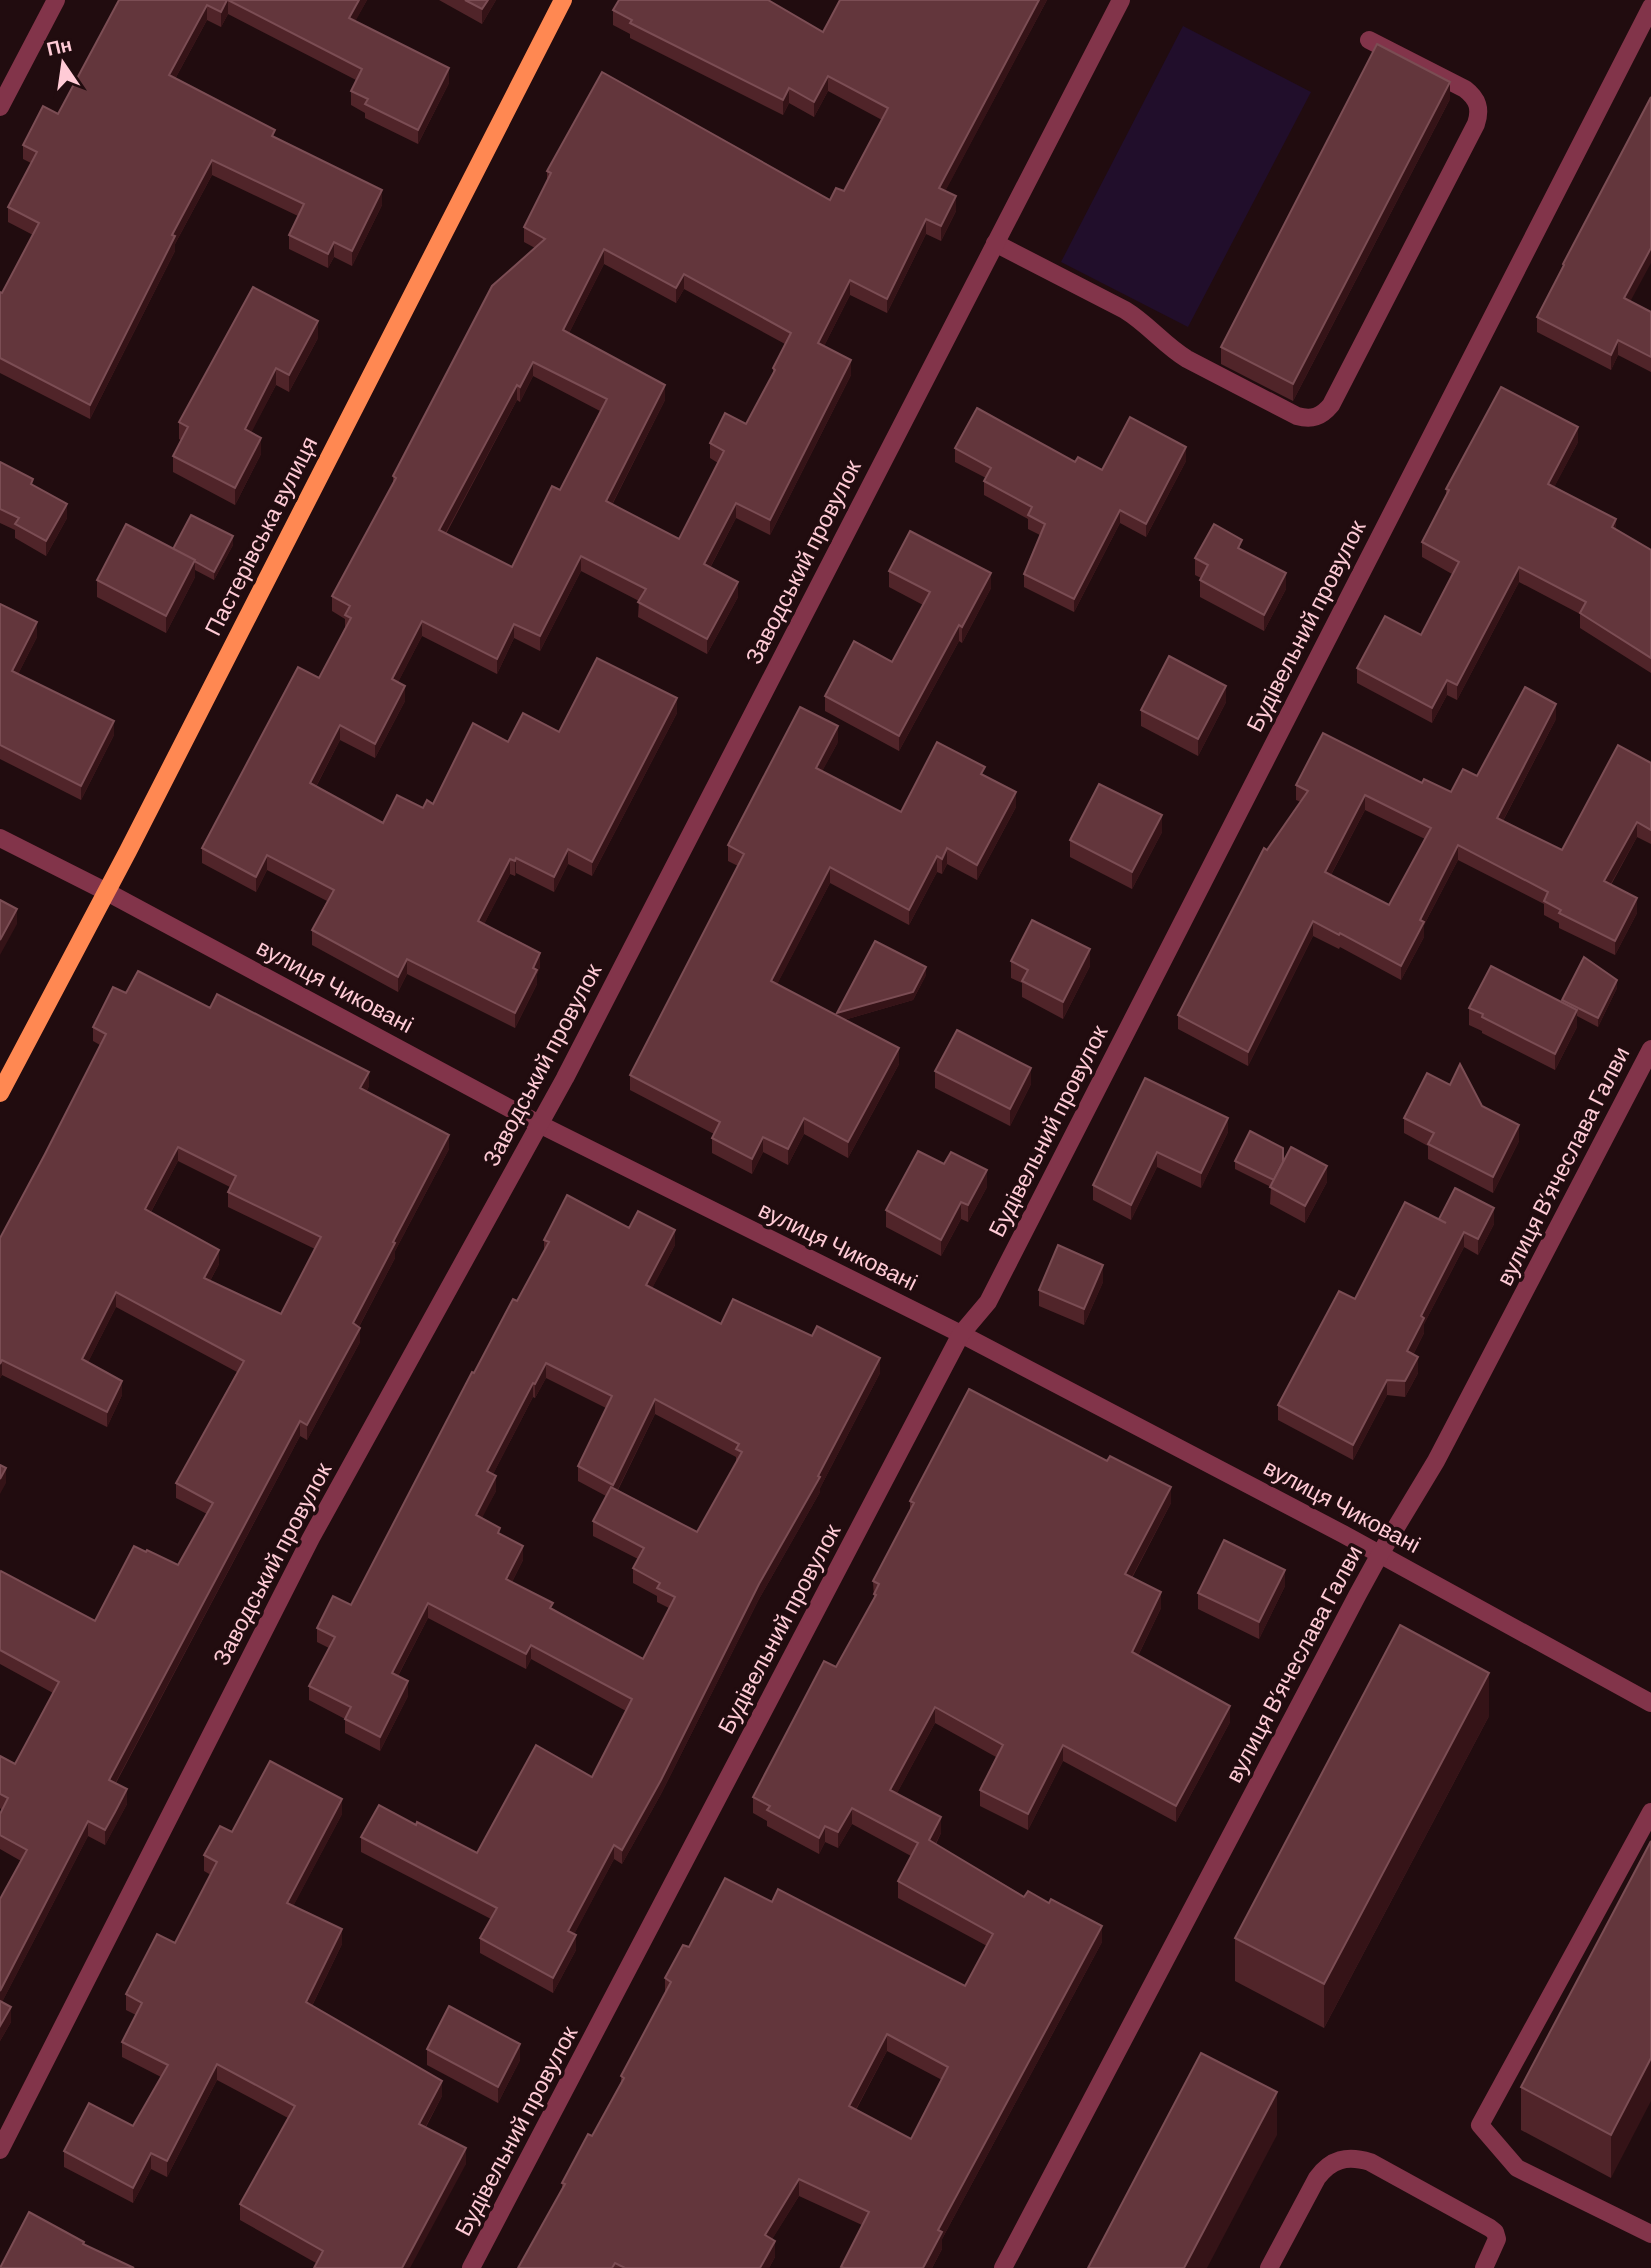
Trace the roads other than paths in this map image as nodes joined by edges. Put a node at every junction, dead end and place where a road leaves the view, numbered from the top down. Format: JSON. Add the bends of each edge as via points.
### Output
{"nodes":[{"id":1,"x":55,"y":0,"type":"edge"},
{"id":2,"x":563,"y":0,"type":"edge"},
{"id":3,"x":1121,"y":0,"type":"edge"},
{"id":4,"x":1651,"y":7,"type":"edge"},
{"id":5,"x":1369,"y":40,"type":"dead end"},
{"id":6,"x":0,"y":107,"type":"edge"},
{"id":7,"x":995,"y":243,"type":"junction"},
{"id":8,"x":0,"y":838,"type":"edge"},
{"id":9,"x":107,"y":892,"type":"junction"},
{"id":10,"x":1651,"y":1049,"type":"edge"},
{"id":11,"x":0,"y":1093,"type":"edge"},
{"id":12,"x":539,"y":1124,"type":"junction"},
{"id":13,"x":961,"y":1334,"type":"junction"},
{"id":14,"x":1380,"y":1553,"type":"junction"},
{"id":15,"x":1651,"y":1703,"type":"edge"},
{"id":16,"x":1651,"y":1812,"type":"edge"},
{"id":17,"x":0,"y":2150,"type":"edge"},
{"id":18,"x":1651,"y":2234,"type":"edge"},
{"id":19,"x":471,"y":2268,"type":"edge"},
{"id":20,"x":1003,"y":2268,"type":"edge"},
{"id":21,"x":1269,"y":2268,"type":"edge"},
{"id":22,"x":1484,"y":2268,"type":"edge"}],
"edges":[{"from":1,"to":6,"type":"street"},
{"from":2,"to":9,"type":"main road","name":"Пастерівська вулиця"},
{"from":3,"to":7,"type":"street","name":"Заводський провулок"},
{"from":4,"to":13,"type":"street","name":"Будівельний провулок","via":[[988,1302]]},
{"from":5,"to":7,"type":"street","via":[[1465,89],[1473,95],[1479,115],[1331,405],[1316,417],[1297,416],[1187,359],[1125,310]]},
{"from":7,"to":12,"type":"street","name":"Заводський провулок"},
{"from":8,"to":9,"type":"street","name":"вулиця Чиковані"},
{"from":9,"to":11,"type":"main road","name":"Пастерівська вулиця"},
{"from":9,"to":12,"type":"street","name":"вулиця Чиковані"},
{"from":10,"to":14,"type":"street","name":"вулиця Вʼячеслава Галви","via":[[1436,1461]]},
{"from":12,"to":13,"type":"street","name":"вулиця Чиковані"},
{"from":12,"to":17,"type":"street","name":"Заводський провулок","via":[[312,1538]]},
{"from":13,"to":14,"type":"street","name":"вулиця Чиковані"},
{"from":13,"to":19,"type":"street","name":"Будівельний провулок"},
{"from":14,"to":15,"type":"street","name":"вулиця Чиковані"},
{"from":14,"to":20,"type":"street","name":"вулиця Вʼячеслава Галви"},
{"from":16,"to":18,"type":"street","via":[[1480,2125],[1517,2168]]},
{"from":21,"to":22,"type":"street","via":[[1317,2178],[1324,2168],[1346,2158],[1370,2162],[1490,2228],[1497,2239]]}]}
